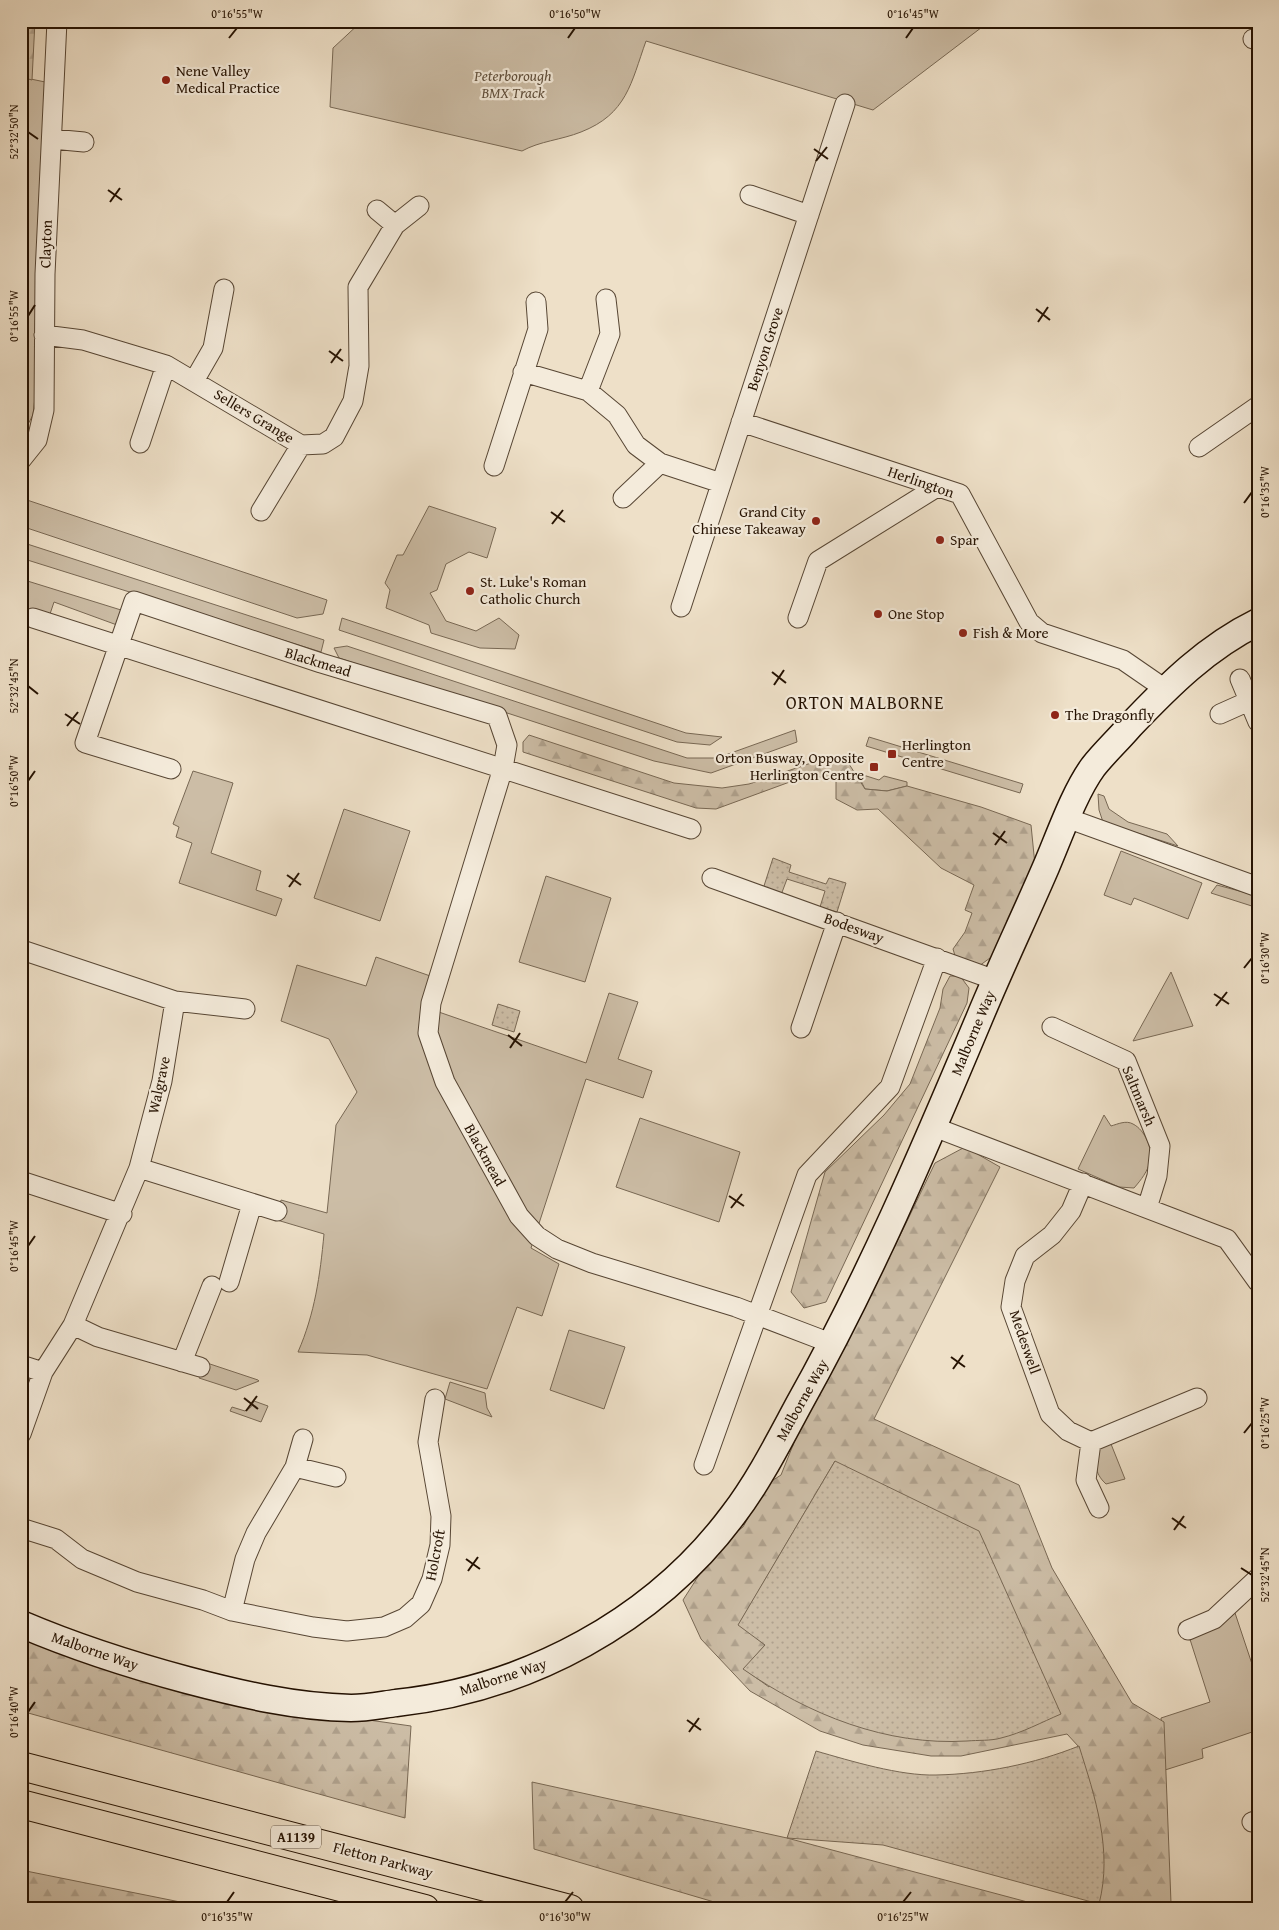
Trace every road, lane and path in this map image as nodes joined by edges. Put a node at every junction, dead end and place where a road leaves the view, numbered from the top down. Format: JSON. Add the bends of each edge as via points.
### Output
{"nodes":[{"id":1,"x":57,"y":21,"type":"edge"},
{"id":2,"x":845,"y":104,"type":"dead end"},
{"id":3,"x":52,"y":139,"type":"junction"},
{"id":4,"x":84,"y":142,"type":"dead end"},
{"id":5,"x":750,"y":195,"type":"dead end"},
{"id":6,"x":419,"y":206,"type":"dead end"},
{"id":7,"x":377,"y":210,"type":"dead end"},
{"id":8,"x":809,"y":215,"type":"junction"},
{"id":9,"x":395,"y":225,"type":"junction"},
{"id":10,"x":224,"y":289,"type":"dead end"},
{"id":11,"x":606,"y":299,"type":"dead end"},
{"id":12,"x":536,"y":302,"type":"dead end"},
{"id":13,"x":44,"y":335,"type":"junction"},
{"id":14,"x":166,"y":364,"type":"junction"},
{"id":15,"x":523,"y":372,"type":"junction"},
{"id":16,"x":194,"y":381,"type":"junction"},
{"id":17,"x":588,"y":391,"type":"junction"},
{"id":18,"x":1258,"y":406,"type":"edge"},
{"id":19,"x":741,"y":422,"type":"junction"},
{"id":20,"x":140,"y":443,"type":"dead end"},
{"id":21,"x":301,"y":445,"type":"junction"},
{"id":22,"x":1199,"y":447,"type":"dead end"},
{"id":23,"x":21,"y":460,"type":"edge"},
{"id":24,"x":660,"y":463,"type":"junction"},
{"id":25,"x":494,"y":466,"type":"dead end"},
{"id":26,"x":721,"y":483,"type":"junction"},
{"id":27,"x":936,"y":487,"type":"junction"},
{"id":28,"x":623,"y":498,"type":"dead end"},
{"id":29,"x":261,"y":511,"type":"dead end"},
{"id":30,"x":681,"y":607,"type":"dead end"},
{"id":31,"x":33,"y":618,"type":"dead end"},
{"id":32,"x":798,"y":618,"type":"dead end"},
{"id":33,"x":1258,"y":622,"type":"edge"},
{"id":34,"x":120,"y":646,"type":"junction"},
{"id":35,"x":1240,"y":679,"type":"dead end"},
{"id":36,"x":1165,"y":689,"type":"junction"},
{"id":37,"x":1249,"y":701,"type":"junction"},
{"id":38,"x":1220,"y":714,"type":"dead end"},
{"id":39,"x":1258,"y":722,"type":"edge"},
{"id":40,"x":503,"y":768,"type":"junction"},
{"id":41,"x":171,"y":769,"type":"dead end"},
{"id":42,"x":1067,"y":818,"type":"junction"},
{"id":43,"x":691,"y":829,"type":"dead end"},
{"id":44,"x":712,"y":878,"type":"dead end"},
{"id":45,"x":1258,"y":887,"type":"edge"},
{"id":46,"x":837,"y":922,"type":"junction"},
{"id":47,"x":25,"y":951,"type":"dead end"},
{"id":48,"x":937,"y":958,"type":"junction"},
{"id":49,"x":995,"y":980,"type":"junction"},
{"id":50,"x":175,"y":1001,"type":"junction"},
{"id":51,"x":245,"y":1008,"type":"dead end"},
{"id":52,"x":1052,"y":1027,"type":"dead end"},
{"id":53,"x":801,"y":1028,"type":"dead end"},
{"id":54,"x":934,"y":1127,"type":"junction"},
{"id":55,"x":139,"y":1168,"type":"junction"},
{"id":56,"x":21,"y":1181,"type":"edge"},
{"id":57,"x":1083,"y":1183,"type":"junction"},
{"id":58,"x":252,"y":1204,"type":"junction"},
{"id":59,"x":1147,"y":1208,"type":"junction"},
{"id":60,"x":277,"y":1211,"type":"dead end"},
{"id":61,"x":122,"y":1214,"type":"junction"},
{"id":62,"x":1258,"y":1282,"type":"edge"},
{"id":63,"x":758,"y":1315,"type":"junction"},
{"id":64,"x":73,"y":1326,"type":"junction"},
{"id":65,"x":833,"y":1344,"type":"junction"},
{"id":66,"x":182,"y":1362,"type":"junction"},
{"id":67,"x":21,"y":1365,"type":"edge"},
{"id":68,"x":200,"y":1367,"type":"dead end"},
{"id":69,"x":43,"y":1372,"type":"junction"},
{"id":70,"x":1197,"y":1398,"type":"dead end"},
{"id":71,"x":435,"y":1399,"type":"dead end"},
{"id":72,"x":21,"y":1434,"type":"edge"},
{"id":73,"x":303,"y":1439,"type":"dead end"},
{"id":74,"x":1091,"y":1442,"type":"junction"},
{"id":75,"x":704,"y":1465,"type":"dead end"},
{"id":76,"x":295,"y":1467,"type":"junction"},
{"id":77,"x":336,"y":1477,"type":"dead end"},
{"id":78,"x":1099,"y":1508,"type":"dead end"},
{"id":79,"x":21,"y":1528,"type":"edge"},
{"id":80,"x":1258,"y":1578,"type":"edge"},
{"id":81,"x":232,"y":1611,"type":"junction"},
{"id":82,"x":21,"y":1624,"type":"edge"},
{"id":83,"x":1188,"y":1630,"type":"dead end"},
{"id":84,"x":21,"y":1752,"type":"edge"},
{"id":85,"x":21,"y":1766,"type":"edge"},
{"id":86,"x":21,"y":1804,"type":"edge"},
{"id":87,"x":21,"y":1809,"type":"edge"},
{"id":88,"x":209,"y":1813,"type":"junction"},
{"id":89,"x":68,"y":1815,"type":"junction"},
{"id":90,"x":425,"y":1909,"type":"edge"},
{"id":91,"x":570,"y":1909,"type":"edge"}],
"edges":[{"from":1,"to":3,"type":"street","name":"Clayton"},
{"from":2,"to":8,"type":"street","name":"Benyon Grove"},
{"from":3,"to":4,"type":"street"},
{"from":3,"to":13,"type":"street","name":"Clayton"},
{"from":5,"to":8,"type":"street"},
{"from":6,"to":9,"type":"street","name":"Sellers Grange"},
{"from":7,"to":9,"type":"street"},
{"from":8,"to":19,"type":"street","name":"Benyon Grove"},
{"from":9,"to":21,"type":"street","name":"Sellers Grange","via":[[358,287],[359,366],[353,401],[334,437],[323,444]]},
{"from":10,"to":16,"type":"street","via":[[213,348]]},
{"from":11,"to":17,"type":"street","via":[[610,334]]},
{"from":12,"to":15,"type":"street","via":[[538,329]]},
{"from":13,"to":14,"type":"street","name":"Sellers Grange","via":[[83,340]]},
{"from":13,"to":23,"type":"street","name":"Clayton","via":[[44,410],[37,440]]},
{"from":14,"to":16,"type":"street","name":"Sellers Grange"},
{"from":14,"to":20,"type":"street"},
{"from":15,"to":17,"type":"street"},
{"from":15,"to":25,"type":"street"},
{"from":16,"to":21,"type":"street","name":"Sellers Grange"},
{"from":17,"to":24,"type":"street","via":[[617,415],[636,445]]},
{"from":18,"to":22,"type":"street"},
{"from":19,"to":26,"type":"street","name":"Benyon Grove"},
{"from":19,"to":27,"type":"street","name":"Herlington"},
{"from":21,"to":29,"type":"street"},
{"from":24,"to":26,"type":"street"},
{"from":24,"to":28,"type":"street"},
{"from":26,"to":30,"type":"street","name":"Benyon Grove"},
{"from":27,"to":32,"type":"street","via":[[818,561]]},
{"from":27,"to":36,"type":"street","name":"Herlington","via":[[960,494],[1029,622],[1042,634],[1123,660]]},
{"from":31,"to":34,"type":"street"},
{"from":33,"to":36,"type":"street","name":"Malborne Way","via":[[1204,654]]},
{"from":34,"to":40,"type":"street"},
{"from":34,"to":40,"type":"street","name":"Blackmead","via":[[134,602],[497,716],[507,744]]},
{"from":34,"to":41,"type":"street","name":"Blackmead","via":[[85,744]]},
{"from":35,"to":37,"type":"street"},
{"from":36,"to":42,"type":"street","name":"Malborne Way","via":[[1093,767]]},
{"from":37,"to":38,"type":"street"},
{"from":37,"to":39,"type":"street"},
{"from":40,"to":43,"type":"street"},
{"from":40,"to":63,"type":"street","name":"Blackmead","via":[[431,1003],[428,1033],[445,1082],[519,1216],[537,1236],[557,1249],[592,1263]]},
{"from":42,"to":45,"type":"street"},
{"from":42,"to":49,"type":"street","name":"Malborne Way"},
{"from":44,"to":46,"type":"street","name":"Bodesway"},
{"from":46,"to":48,"type":"street","name":"Bodesway"},
{"from":46,"to":53,"type":"street"},
{"from":47,"to":50,"type":"street"},
{"from":48,"to":49,"type":"street","name":"Bodesway"},
{"from":48,"to":63,"type":"street","via":[[890,1087],[807,1175]]},
{"from":49,"to":54,"type":"street","name":"Malborne Way"},
{"from":50,"to":51,"type":"street"},
{"from":50,"to":55,"type":"street","name":"Walgrave","via":[[162,1081]]},
{"from":52,"to":59,"type":"street","name":"Saltmarsh","via":[[1126,1061],[1160,1146],[1157,1176]]},
{"from":54,"to":57,"type":"street"},
{"from":54,"to":65,"type":"street","name":"Malborne Way"},
{"from":55,"to":58,"type":"street"},
{"from":55,"to":61,"type":"street","name":"Walgrave"},
{"from":56,"to":61,"type":"street"},
{"from":57,"to":59,"type":"street"},
{"from":57,"to":74,"type":"street","name":"Medeswell","via":[[1071,1211],[1052,1234],[1025,1256],[1015,1281],[1011,1307],[1050,1414],[1068,1431]]},
{"from":58,"to":60,"type":"street"},
{"from":58,"to":66,"type":"street","via":[[220,1284]]},
{"from":59,"to":62,"type":"street","via":[[1227,1239]]},
{"from":61,"to":64,"type":"street","name":"Walgrave"},
{"from":63,"to":65,"type":"street","name":"Blackmead"},
{"from":63,"to":75,"type":"street"},
{"from":64,"to":66,"type":"street"},
{"from":64,"to":69,"type":"street","name":"Walgrave"},
{"from":65,"to":82,"type":"street","name":"Malborne Way","via":[[772,1454],[733,1515],[687,1567],[640,1607],[591,1640],[550,1663],[504,1680],[434,1699],[353,1708],[284,1702],[138,1667]]},
{"from":66,"to":68,"type":"street"},
{"from":67,"to":69,"type":"street"},
{"from":69,"to":72,"type":"street","name":"Walgrave"},
{"from":70,"to":74,"type":"street"},
{"from":71,"to":81,"type":"street","name":"Holcroft","via":[[428,1442],[441,1516],[440,1545],[432,1579],[421,1604],[405,1618],[384,1627],[347,1631],[313,1628]]},
{"from":73,"to":76,"type":"street"},
{"from":74,"to":78,"type":"street","via":[[1086,1480]]},
{"from":76,"to":77,"type":"street"},
{"from":76,"to":81,"type":"street","via":[[256,1532],[245,1558]]},
{"from":79,"to":81,"type":"street","name":"Holcroft","via":[[56,1539],[82,1560],[137,1582]]},
{"from":80,"to":83,"type":"street","via":[[1214,1619]]},
{"from":84,"to":88,"type":"highway"},
{"from":85,"to":88,"type":"highway","name":"Fletton Parkway","number":"A1139"},
{"from":86,"to":89,"type":"highway","number":"A1139"},
{"from":87,"to":89,"type":"highway"},
{"from":88,"to":91,"type":"highway","name":"Fletton Parkway","number":"A1139"},
{"from":89,"to":90,"type":"highway","number":"A1139"}]}
